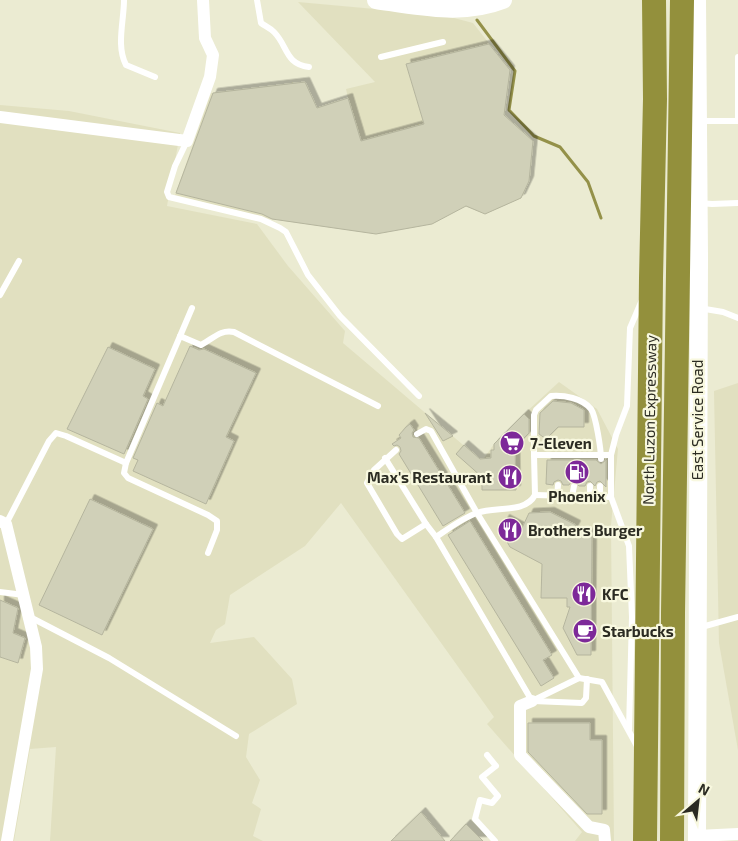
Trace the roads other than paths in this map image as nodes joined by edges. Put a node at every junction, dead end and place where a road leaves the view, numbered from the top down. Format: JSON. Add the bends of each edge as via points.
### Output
{"nodes":[{"id":1,"x":124,"y":0,"type":"edge"},
{"id":2,"x":203,"y":0,"type":"edge"},
{"id":3,"x":257,"y":0,"type":"edge"},
{"id":4,"x":376,"y":0,"type":"edge"},
{"id":5,"x":503,"y":0,"type":"edge"},
{"id":6,"x":654,"y":0,"type":"edge"},
{"id":7,"x":682,"y":0,"type":"edge"},
{"id":8,"x":697,"y":0,"type":"edge"},
{"id":9,"x":443,"y":42,"type":"dead end"},
{"id":10,"x":381,"y":57,"type":"dead end"},
{"id":11,"x":738,"y":57,"type":"edge"},
{"id":12,"x":309,"y":68,"type":"dead end"},
{"id":13,"x":155,"y":77,"type":"dead end"},
{"id":14,"x":0,"y":117,"type":"edge"},
{"id":15,"x":738,"y":120,"type":"edge"},
{"id":16,"x":698,"y":121,"type":"junction"},
{"id":17,"x":187,"y":141,"type":"junction"},
{"id":18,"x":698,"y":203,"type":"junction"},
{"id":19,"x":738,"y":203,"type":"edge"},
{"id":20,"x":19,"y":260,"type":"dead end"},
{"id":21,"x":651,"y":278,"type":"junction"},
{"id":22,"x":0,"y":295,"type":"edge"},
{"id":23,"x":698,"y":307,"type":"junction"},
{"id":24,"x":192,"y":308,"type":"dead end"},
{"id":25,"x":738,"y":318,"type":"edge"},
{"id":26,"x":180,"y":336,"type":"junction"},
{"id":27,"x":419,"y":396,"type":"dead end"},
{"id":28,"x":378,"y":406,"type":"dead end"},
{"id":29,"x":417,"y":434,"type":"dead end"},
{"id":30,"x":396,"y":450,"type":"dead end"},
{"id":31,"x":534,"y":454,"type":"junction"},
{"id":32,"x":611,"y":455,"type":"junction"},
{"id":33,"x":601,"y":457,"type":"junction"},
{"id":34,"x":385,"y":458,"type":"junction"},
{"id":35,"x":126,"y":463,"type":"junction"},
{"id":36,"x":558,"y":485,"type":"dead end"},
{"id":37,"x":574,"y":486,"type":"dead end"},
{"id":38,"x":590,"y":486,"type":"dead end"},
{"id":39,"x":600,"y":486,"type":"dead end"},
{"id":40,"x":535,"y":496,"type":"junction"},
{"id":41,"x":557,"y":496,"type":"junction"},
{"id":42,"x":572,"y":496,"type":"junction"},
{"id":43,"x":590,"y":497,"type":"junction"},
{"id":44,"x":600,"y":497,"type":"junction"},
{"id":45,"x":611,"y":498,"type":"junction"},
{"id":46,"x":477,"y":512,"type":"junction"},
{"id":47,"x":3,"y":522,"type":"edge"},
{"id":48,"x":426,"y":524,"type":"junction"},
{"id":49,"x":436,"y":536,"type":"junction"},
{"id":50,"x":208,"y":553,"type":"dead end"},
{"id":51,"x":0,"y":592,"type":"edge"},
{"id":52,"x":24,"y":595,"type":"junction"},
{"id":53,"x":29,"y":616,"type":"junction"},
{"id":54,"x":738,"y":617,"type":"edge"},
{"id":55,"x":696,"y":628,"type":"junction"},
{"id":56,"x":579,"y":678,"type":"junction"},
{"id":57,"x":587,"y":679,"type":"junction"},
{"id":58,"x":532,"y":701,"type":"junction"},
{"id":59,"x":629,"y":729,"type":"junction"},
{"id":60,"x":236,"y":736,"type":"dead end"},
{"id":61,"x":487,"y":754,"type":"dead end"},
{"id":62,"x":646,"y":765,"type":"junction"},
{"id":63,"x":738,"y":834,"type":"edge"},
{"id":64,"x":697,"y":838,"type":"edge"},
{"id":65,"x":7,"y":841,"type":"edge"},
{"id":66,"x":495,"y":841,"type":"edge"},
{"id":67,"x":605,"y":841,"type":"edge"},
{"id":68,"x":645,"y":841,"type":"edge"},
{"id":69,"x":672,"y":841,"type":"edge"}],
"edges":[{"from":1,"to":13,"type":"lane","via":[[122,57],[126,65]]},
{"from":2,"to":17,"type":"street","via":[[205,38],[213,55],[210,77]]},
{"from":3,"to":12,"type":"lane","via":[[261,23],[274,32],[291,60]]},
{"from":4,"to":5,"type":"street","via":[[458,9],[476,8]]},
{"from":6,"to":21,"type":"highway","name":"North Luzon Expressway"},
{"from":7,"to":69,"type":"highway","name":"North Luzon Expressway"},
{"from":8,"to":16,"type":"street","name":"East Service Road"},
{"from":9,"to":10,"type":"lane"},
{"from":11,"to":15,"type":"lane"},
{"from":14,"to":17,"type":"street"},
{"from":15,"to":16,"type":"lane"},
{"from":16,"to":18,"type":"street","name":"East Service Road"},
{"from":17,"to":27,"type":"lane","via":[[175,166],[167,192],[169,197],[261,219],[286,232],[308,275],[340,316]]},
{"from":18,"to":19,"type":"lane"},
{"from":18,"to":23,"type":"street","name":"East Service Road"},
{"from":20,"to":22,"type":"lane"},
{"from":21,"to":32,"type":"lane","via":[[630,328],[627,406]]},
{"from":21,"to":62,"type":"highway","name":"North Luzon Expressway"},
{"from":23,"to":25,"type":"lane"},
{"from":23,"to":55,"type":"street","name":"East Service Road"},
{"from":24,"to":26,"type":"lane"},
{"from":26,"to":28,"type":"lane","via":[[201,345],[222,332],[234,332]]},
{"from":26,"to":35,"type":"lane"},
{"from":29,"to":46,"type":"lane","via":[[426,429],[431,431]]},
{"from":30,"to":34,"type":"lane"},
{"from":31,"to":33,"type":"lane"},
{"from":31,"to":33,"type":"lane","via":[[536,410],[551,396],[559,395],[580,401],[591,410]]},
{"from":31,"to":40,"type":"lane"},
{"from":32,"to":33,"type":"lane"},
{"from":32,"to":45,"type":"lane"},
{"from":34,"to":48,"type":"lane"},
{"from":34,"to":48,"type":"lane","via":[[367,482],[397,534],[402,539]]},
{"from":35,"to":47,"type":"lane","via":[[56,433]]},
{"from":35,"to":50,"type":"lane","via":[[124,473],[128,478],[217,521]]},
{"from":36,"to":41,"type":"lane"},
{"from":37,"to":42,"type":"lane"},
{"from":38,"to":43,"type":"lane"},
{"from":39,"to":44,"type":"lane"},
{"from":40,"to":41,"type":"lane"},
{"from":40,"to":46,"type":"lane","via":[[528,504]]},
{"from":41,"to":42,"type":"lane"},
{"from":42,"to":43,"type":"lane"},
{"from":43,"to":44,"type":"lane"},
{"from":44,"to":45,"type":"lane"},
{"from":45,"to":59,"type":"lane","via":[[630,546]]},
{"from":46,"to":49,"type":"lane"},
{"from":46,"to":56,"type":"lane"},
{"from":47,"to":52,"type":"street"},
{"from":48,"to":49,"type":"lane"},
{"from":49,"to":58,"type":"lane"},
{"from":51,"to":52,"type":"lane"},
{"from":52,"to":53,"type":"street"},
{"from":53,"to":60,"type":"lane","via":[[110,658]]},
{"from":53,"to":65,"type":"street","via":[[37,669]]},
{"from":54,"to":55,"type":"lane"},
{"from":55,"to":64,"type":"street","name":"East Service Road"},
{"from":56,"to":57,"type":"lane"},
{"from":56,"to":58,"type":"lane"},
{"from":57,"to":58,"type":"lane","via":[[586,698],[582,704]]},
{"from":57,"to":59,"type":"lane","via":[[602,682]]},
{"from":58,"to":67,"type":"street","via":[[520,706],[520,755],[589,827],[604,830]]},
{"from":59,"to":62,"type":"lane"},
{"from":61,"to":66,"type":"lane","via":[[496,766],[482,777],[498,796],[492,802],[480,800],[475,819]]},
{"from":62,"to":68,"type":"highway","name":"North Luzon Expressway"},
{"from":63,"to":64,"type":"street"}]}
